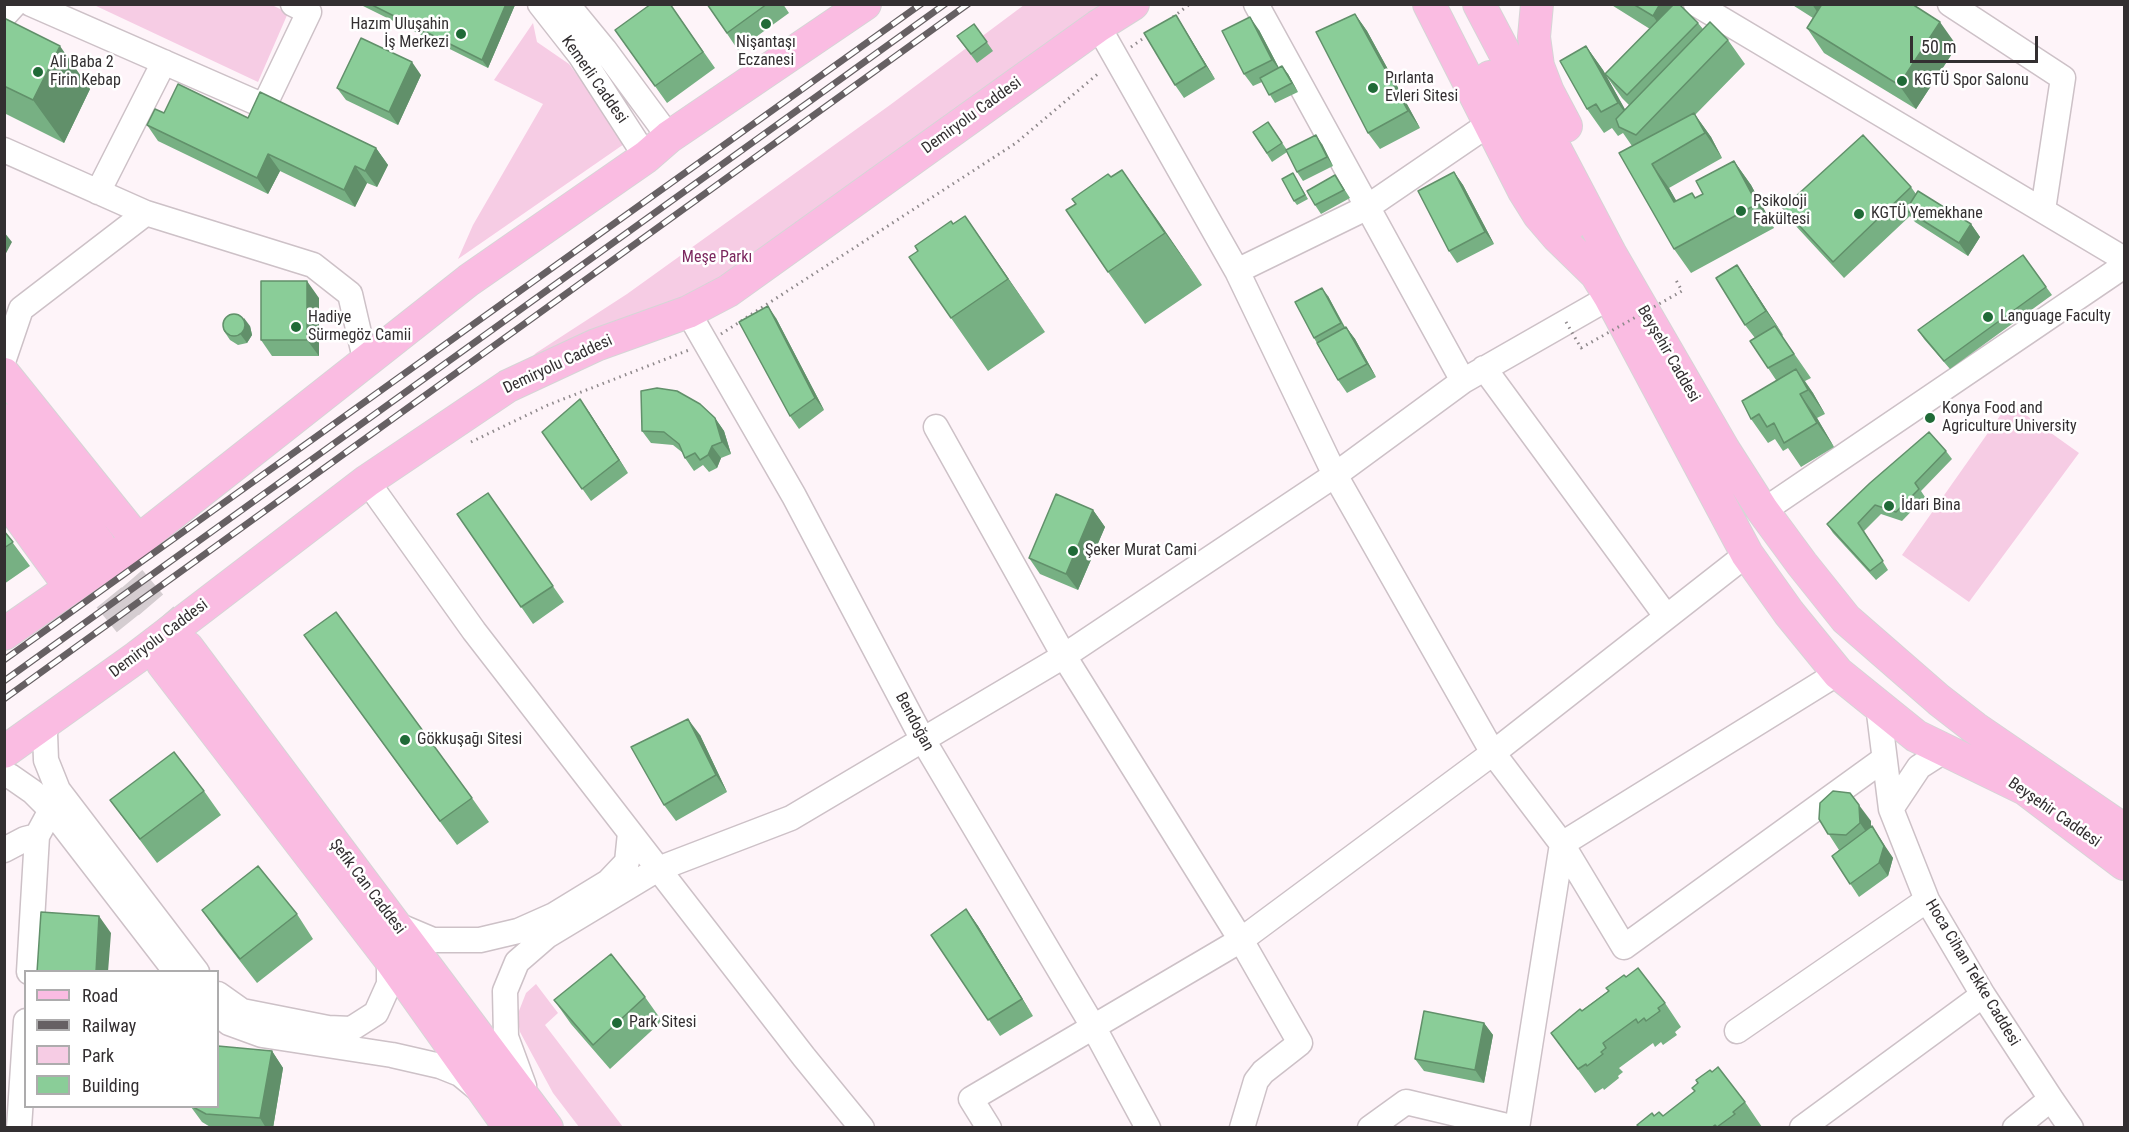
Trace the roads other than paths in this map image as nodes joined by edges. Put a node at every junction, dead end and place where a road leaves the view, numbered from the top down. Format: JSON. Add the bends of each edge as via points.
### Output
{"nodes":[{"id":1,"x":15,"y":4,"type":"edge"},
{"id":2,"x":31,"y":4,"type":"edge"},
{"id":3,"x":292,"y":4,"type":"edge"},
{"id":4,"x":540,"y":4,"type":"edge"},
{"id":5,"x":567,"y":4,"type":"edge"},
{"id":6,"x":865,"y":4,"type":"edge"},
{"id":7,"x":1133,"y":4,"type":"edge"},
{"id":8,"x":1256,"y":4,"type":"edge"},
{"id":9,"x":1429,"y":4,"type":"edge"},
{"id":10,"x":1453,"y":4,"type":"edge"},
{"id":11,"x":1479,"y":4,"type":"edge"},
{"id":12,"x":1537,"y":4,"type":"edge"},
{"id":13,"x":1696,"y":4,"type":"edge"},
{"id":14,"x":1950,"y":4,"type":"edge"},
{"id":15,"x":4,"y":16,"type":"edge"},
{"id":16,"x":1098,"y":26,"type":"junction"},
{"id":17,"x":164,"y":62,"type":"junction"},
{"id":18,"x":1488,"y":124,"type":"junction"},
{"id":19,"x":669,"y":137,"type":"junction"},
{"id":20,"x":4,"y":150,"type":"edge"},
{"id":21,"x":646,"y":157,"type":"junction"},
{"id":22,"x":98,"y":192,"type":"junction"},
{"id":23,"x":1366,"y":208,"type":"junction"},
{"id":24,"x":2043,"y":210,"type":"junction"},
{"id":25,"x":146,"y":213,"type":"junction"},
{"id":26,"x":1599,"y":233,"type":"junction"},
{"id":27,"x":2124,"y":259,"type":"edge"},
{"id":28,"x":2124,"y":266,"type":"edge"},
{"id":29,"x":1237,"y":271,"type":"junction"},
{"id":30,"x":1603,"y":286,"type":"junction"},
{"id":31,"x":688,"y":312,"type":"junction"},
{"id":32,"x":4,"y":359,"type":"edge"},
{"id":33,"x":366,"y":363,"type":"junction"},
{"id":34,"x":1484,"y":368,"type":"junction"},
{"id":35,"x":4,"y":374,"type":"edge"},
{"id":36,"x":1463,"y":381,"type":"junction"},
{"id":37,"x":4,"y":420,"type":"edge"},
{"id":38,"x":936,"y":427,"type":"dead end"},
{"id":39,"x":4,"y":463,"type":"edge"},
{"id":40,"x":1335,"y":475,"type":"junction"},
{"id":41,"x":367,"y":482,"type":"junction"},
{"id":42,"x":4,"y":497,"type":"edge"},
{"id":43,"x":1762,"y":511,"type":"junction"},
{"id":44,"x":138,"y":541,"type":"junction"},
{"id":45,"x":1747,"y":554,"type":"junction"},
{"id":46,"x":83,"y":564,"type":"junction"},
{"id":47,"x":1666,"y":616,"type":"junction"},
{"id":48,"x":4,"y":634,"type":"edge"},
{"id":49,"x":1064,"y":656,"type":"junction"},
{"id":50,"x":1905,"y":671,"type":"junction"},
{"id":51,"x":1838,"y":673,"type":"junction"},
{"id":52,"x":1939,"y":700,"type":"junction"},
{"id":53,"x":1878,"y":705,"type":"junction"},
{"id":54,"x":48,"y":720,"type":"junction"},
{"id":55,"x":1916,"y":736,"type":"junction"},
{"id":56,"x":922,"y":740,"type":"junction"},
{"id":57,"x":1947,"y":750,"type":"junction"},
{"id":58,"x":4,"y":752,"type":"edge"},
{"id":59,"x":1493,"y":753,"type":"junction"},
{"id":60,"x":1884,"y":759,"type":"junction"},
{"id":61,"x":4,"y":776,"type":"edge"},
{"id":62,"x":1891,"y":809,"type":"junction"},
{"id":63,"x":51,"y":810,"type":"junction"},
{"id":64,"x":2124,"y":830,"type":"edge"},
{"id":65,"x":630,"y":833,"type":"junction"},
{"id":66,"x":37,"y":836,"type":"junction"},
{"id":67,"x":1562,"y":844,"type":"junction"},
{"id":68,"x":4,"y":850,"type":"edge"},
{"id":69,"x":2124,"y":864,"type":"edge"},
{"id":70,"x":658,"y":869,"type":"junction"},
{"id":71,"x":631,"y":886,"type":"junction"},
{"id":72,"x":1927,"y":900,"type":"junction"},
{"id":73,"x":395,"y":924,"type":"junction"},
{"id":74,"x":1241,"y":940,"type":"junction"},
{"id":75,"x":389,"y":958,"type":"junction"},
{"id":76,"x":29,"y":970,"type":"edge"},
{"id":77,"x":174,"y":970,"type":"edge"},
{"id":78,"x":195,"y":970,"type":"edge"},
{"id":79,"x":219,"y":995,"type":"edge"},
{"id":80,"x":1983,"y":995,"type":"junction"},
{"id":81,"x":219,"y":1015,"type":"edge"},
{"id":82,"x":1094,"y":1028,"type":"junction"},
{"id":83,"x":1737,"y":1030,"type":"dead end"},
{"id":84,"x":24,"y":1052,"type":"edge"},
{"id":85,"x":488,"y":1097,"type":"junction"},
{"id":86,"x":2051,"y":1099,"type":"junction"},
{"id":87,"x":530,"y":1122,"type":"edge"},
{"id":88,"x":19,"y":1128,"type":"edge"},
{"id":89,"x":862,"y":1128,"type":"edge"},
{"id":90,"x":989,"y":1128,"type":"edge"},
{"id":91,"x":1148,"y":1128,"type":"edge"},
{"id":92,"x":1242,"y":1128,"type":"edge"},
{"id":93,"x":1370,"y":1128,"type":"edge"},
{"id":94,"x":1516,"y":1128,"type":"edge"},
{"id":95,"x":1802,"y":1128,"type":"edge"},
{"id":96,"x":2015,"y":1128,"type":"edge"},
{"id":97,"x":2071,"y":1128,"type":"edge"}],
"edges":[{"from":1,"to":15,"type":"street"},
{"from":2,"to":17,"type":"street"},
{"from":3,"to":17,"type":"street","via":[[309,12],[264,106]]},
{"from":4,"to":21,"type":"street","name":"Kemerli Caddesi","via":[[580,55]]},
{"from":5,"to":19,"type":"street","name":"Kemerli Caddesi","via":[[613,42]]},
{"from":6,"to":19,"type":"main road"},
{"from":7,"to":16,"type":"main road","name":"Demiryolu Caddesi"},
{"from":8,"to":23,"type":"street"},
{"from":9,"to":18,"type":"main road"},
{"from":10,"to":30,"type":"main road","via":[[1506,111]]},
{"from":11,"to":26,"type":"main road","name":"Beyşehir Caddesi"},
{"from":12,"to":26,"type":"main road","via":[[1534,37],[1538,66],[1592,179],[1601,216]]},
{"from":13,"to":24,"type":"street"},
{"from":14,"to":24,"type":"street","via":[[2063,78]]},
{"from":16,"to":29,"type":"street"},
{"from":16,"to":31,"type":"main road","name":"Demiryolu Caddesi","via":[[728,291]]},
{"from":17,"to":22,"type":"street"},
{"from":18,"to":23,"type":"street"},
{"from":18,"to":30,"type":"main road","via":[[1539,215]]},
{"from":19,"to":21,"type":"main road"},
{"from":20,"to":22,"type":"street"},
{"from":21,"to":33,"type":"main road","via":[[469,280]]},
{"from":22,"to":25,"type":"street"},
{"from":23,"to":29,"type":"street"},
{"from":23,"to":36,"type":"street"},
{"from":24,"to":27,"type":"street"},
{"from":25,"to":32,"type":"street","via":[[21,309]]},
{"from":25,"to":33,"type":"street","via":[[313,265],[350,294]]},
{"from":26,"to":43,"type":"main road","name":"Beyşehir Caddesi"},
{"from":28,"to":43,"type":"street"},
{"from":29,"to":40,"type":"street"},
{"from":30,"to":34,"type":"street","via":[[1566,322]]},
{"from":30,"to":45,"type":"main road","name":"Beyşehir Caddesi"},
{"from":31,"to":41,"type":"main road","name":"Demiryolu Caddesi","via":[[596,345],[508,386]]},
{"from":31,"to":56,"type":"street","name":"Bendoğan","via":[[794,496]]},
{"from":33,"to":44,"type":"main road"},
{"from":34,"to":36,"type":"street"},
{"from":34,"to":47,"type":"street"},
{"from":35,"to":44,"type":"main road"},
{"from":36,"to":40,"type":"street"},
{"from":37,"to":46,"type":"main road"},
{"from":38,"to":49,"type":"street"},
{"from":39,"to":46,"type":"main road"},
{"from":40,"to":49,"type":"street"},
{"from":40,"to":59,"type":"street"},
{"from":41,"to":54,"type":"main road","name":"Demiryolu Caddesi"},
{"from":41,"to":65,"type":"street","via":[[474,631]]},
{"from":42,"to":46,"type":"main road"},
{"from":43,"to":50,"type":"main road","name":"Beyşehir Caddesi","via":[[1846,619]]},
{"from":44,"to":46,"type":"main road"},
{"from":45,"to":47,"type":"street"},
{"from":45,"to":51,"type":"main road","name":"Beyşehir Caddesi","via":[[1788,613]]},
{"from":46,"to":48,"type":"main road"},
{"from":47,"to":59,"type":"street"},
{"from":49,"to":56,"type":"street"},
{"from":49,"to":74,"type":"street"},
{"from":50,"to":52,"type":"main road","name":"Beyşehir Caddesi"},
{"from":50,"to":53,"type":"main road","via":[[1883,690]]},
{"from":51,"to":53,"type":"main road","name":"Beyşehir Caddesi"},
{"from":51,"to":67,"type":"street"},
{"from":52,"to":55,"type":"main road"},
{"from":52,"to":64,"type":"main road","name":"Beyşehir Caddesi"},
{"from":53,"to":55,"type":"main road","name":"Beyşehir Caddesi"},
{"from":53,"to":60,"type":"street","name":"Hoca Cihan Tekke Caddesi"},
{"from":54,"to":58,"type":"main road","name":"Demiryolu Caddesi"},
{"from":54,"to":78,"type":"street","via":[[46,760],[58,790]]},
{"from":55,"to":57,"type":"main road","name":"Beyşehir Caddesi"},
{"from":55,"to":62,"type":"street"},
{"from":56,"to":70,"type":"street","via":[[791,818]]},
{"from":56,"to":82,"type":"street","name":"Bendoğan"},
{"from":57,"to":62,"type":"street","via":[[1919,767]]},
{"from":57,"to":69,"type":"main road","name":"Beyşehir Caddesi","via":[[2025,789]]},
{"from":59,"to":67,"type":"street"},
{"from":59,"to":74,"type":"street"},
{"from":60,"to":62,"type":"street","name":"Hoca Cihan Tekke Caddesi"},
{"from":60,"to":67,"type":"street","via":[[1624,947]]},
{"from":61,"to":63,"type":"street","via":[[33,792]]},
{"from":62,"to":72,"type":"street","name":"Hoca Cihan Tekke Caddesi"},
{"from":63,"to":66,"type":"street"},
{"from":63,"to":77,"type":"street"},
{"from":65,"to":70,"type":"street"},
{"from":65,"to":71,"type":"street","via":[[642,867]]},
{"from":65,"to":73,"type":"street","via":[[627,862],[608,882],[554,915],[518,931],[480,940],[433,939]]},
{"from":66,"to":68,"type":"street"},
{"from":66,"to":76,"type":"street"},
{"from":67,"to":94,"type":"street"},
{"from":70,"to":71,"type":"street"},
{"from":70,"to":89,"type":"street"},
{"from":71,"to":87,"type":"street","via":[[547,936],[517,962],[505,991],[506,1037]]},
{"from":72,"to":80,"type":"street","name":"Hoca Cihan Tekke Caddesi"},
{"from":72,"to":83,"type":"street"},
{"from":73,"to":75,"type":"main road","name":"Şefik Can Caddesi","via":[[175,656]]},
{"from":73,"to":87,"type":"main road","name":"Şefik Can Caddesi"},
{"from":74,"to":82,"type":"street"},
{"from":74,"to":92,"type":"street","via":[[1300,1043],[1256,1081]]},
{"from":75,"to":79,"type":"street","via":[[389,984],[376,1013],[351,1029],[242,1011]]},
{"from":75,"to":85,"type":"main road","name":"Şefik Can Caddesi"},
{"from":80,"to":86,"type":"street","name":"Hoca Cihan Tekke Caddesi"},
{"from":80,"to":95,"type":"street"},
{"from":81,"to":85,"type":"street","via":[[229,1023],[262,1035],[440,1066],[460,1074]]},
{"from":82,"to":90,"type":"street","via":[[971,1099]]},
{"from":82,"to":91,"type":"street","name":"Bendoğan"},
{"from":84,"to":88,"type":"street"},
{"from":85,"to":87,"type":"main road","name":"Şefik Can Caddesi"},
{"from":86,"to":96,"type":"street"},
{"from":86,"to":97,"type":"street","name":"Hoca Cihan Tekke Caddesi"},
{"from":93,"to":94,"type":"street","via":[[1406,1102]]}]}
